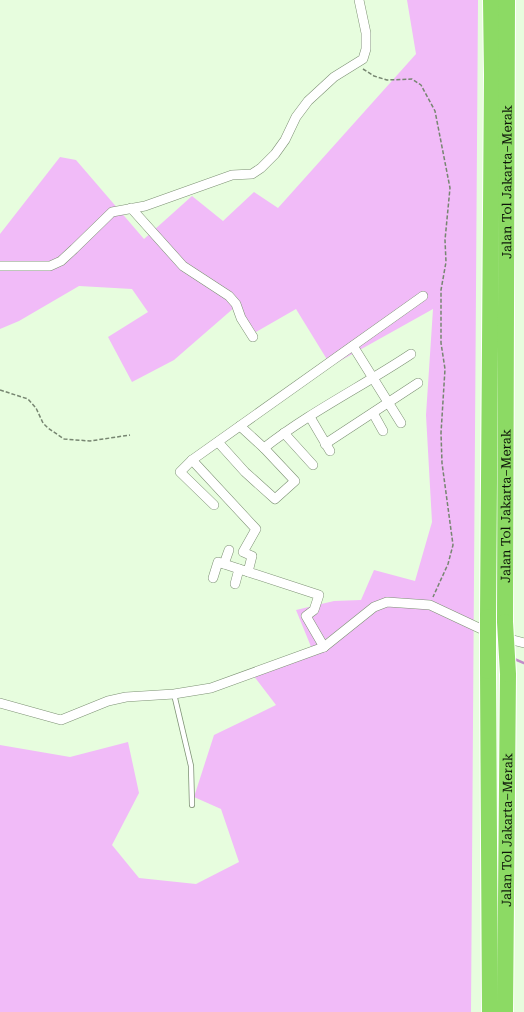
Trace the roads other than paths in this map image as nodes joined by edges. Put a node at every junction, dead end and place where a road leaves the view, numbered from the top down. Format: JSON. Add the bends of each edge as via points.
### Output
{"nodes":[{"id":1,"x":360,"y":0,"type":"edge"},
{"id":2,"x":491,"y":0,"type":"edge"},
{"id":3,"x":507,"y":0,"type":"edge"},
{"id":4,"x":131,"y":208,"type":"junction"},
{"id":5,"x":0,"y":266,"type":"edge"},
{"id":6,"x":423,"y":296,"type":"dead end"},
{"id":7,"x":253,"y":337,"type":"dead end"},
{"id":8,"x":352,"y":346,"type":"junction"},
{"id":9,"x":411,"y":354,"type":"dead end"},
{"id":10,"x":373,"y":380,"type":"junction"},
{"id":11,"x":418,"y":383,"type":"dead end"},
{"id":12,"x":388,"y":403,"type":"junction"},
{"id":13,"x":373,"y":413,"type":"junction"},
{"id":14,"x":310,"y":416,"type":"junction"},
{"id":15,"x":401,"y":424,"type":"dead end"},
{"id":16,"x":240,"y":426,"type":"junction"},
{"id":17,"x":383,"y":431,"type":"dead end"},
{"id":18,"x":284,"y":433,"type":"junction"},
{"id":19,"x":218,"y":442,"type":"junction"},
{"id":20,"x":264,"y":448,"type":"junction"},
{"id":21,"x":192,"y":460,"type":"junction"},
{"id":22,"x":313,"y":465,"type":"dead end"},
{"id":23,"x":214,"y":505,"type":"dead end"},
{"id":24,"x":229,"y":550,"type":"dead end"},
{"id":25,"x":224,"y":564,"type":"junction"},
{"id":26,"x":239,"y":569,"type":"junction"},
{"id":27,"x":248,"y":572,"type":"junction"},
{"id":28,"x":213,"y":578,"type":"dead end"},
{"id":29,"x":235,"y":584,"type":"dead end"},
{"id":30,"x":524,"y":643,"type":"edge"},
{"id":31,"x":324,"y":647,"type":"junction"},
{"id":32,"x":174,"y":694,"type":"junction"},
{"id":33,"x":0,"y":703,"type":"edge"},
{"id":34,"x":192,"y":805,"type":"dead end"},
{"id":35,"x":490,"y":1012,"type":"edge"},
{"id":36,"x":505,"y":1012,"type":"edge"}],
"edges":[{"from":1,"to":4,"type":"street","via":[[366,34],[363,59],[334,77],[308,101],[275,154],[252,174],[232,175],[145,206]]},
{"from":2,"to":35,"type":"highway","name":"Jalan Tol Jakarta–Merak","bridge":true,"via":[[488,617]]},
{"from":3,"to":36,"type":"highway","name":"Jalan Tol Jakarta–Merak","bridge":true,"via":[[508,674]]},
{"from":4,"to":5,"type":"street","via":[[112,212],[60,261],[50,266]]},
{"from":4,"to":7,"type":"street","via":[[184,266],[229,296]]},
{"from":6,"to":8,"type":"street"},
{"from":8,"to":10,"type":"street"},
{"from":8,"to":16,"type":"street"},
{"from":9,"to":10,"type":"street"},
{"from":10,"to":12,"type":"street"},
{"from":10,"to":14,"type":"street"},
{"from":11,"to":12,"type":"street"},
{"from":12,"to":13,"type":"street"},
{"from":12,"to":15,"type":"street"},
{"from":13,"to":14,"type":"street","via":[[328,448]]},
{"from":13,"to":17,"type":"street"},
{"from":14,"to":18,"type":"street"},
{"from":16,"to":19,"type":"street"},
{"from":16,"to":20,"type":"street"},
{"from":18,"to":20,"type":"street"},
{"from":18,"to":22,"type":"street"},
{"from":19,"to":20,"type":"street","via":[[245,472],[275,499],[295,481]]},
{"from":19,"to":21,"type":"street"},
{"from":21,"to":23,"type":"street","via":[[180,472]]},
{"from":21,"to":27,"type":"street","via":[[256,529],[243,552],[252,556]]},
{"from":24,"to":25,"type":"street"},
{"from":25,"to":26,"type":"street"},
{"from":25,"to":28,"type":"street","via":[[218,562]]},
{"from":26,"to":27,"type":"street"},
{"from":26,"to":29,"type":"street"},
{"from":27,"to":31,"type":"street","via":[[319,595],[314,610],[306,616]]},
{"from":30,"to":31,"type":"street","via":[[494,635],[430,605],[398,601],[380,604]]},
{"from":31,"to":32,"type":"street","via":[[211,688]]},
{"from":32,"to":33,"type":"street","via":[[126,697],[108,701],[61,720]]},
{"from":32,"to":34,"type":"lane","via":[[191,766]]}]}
